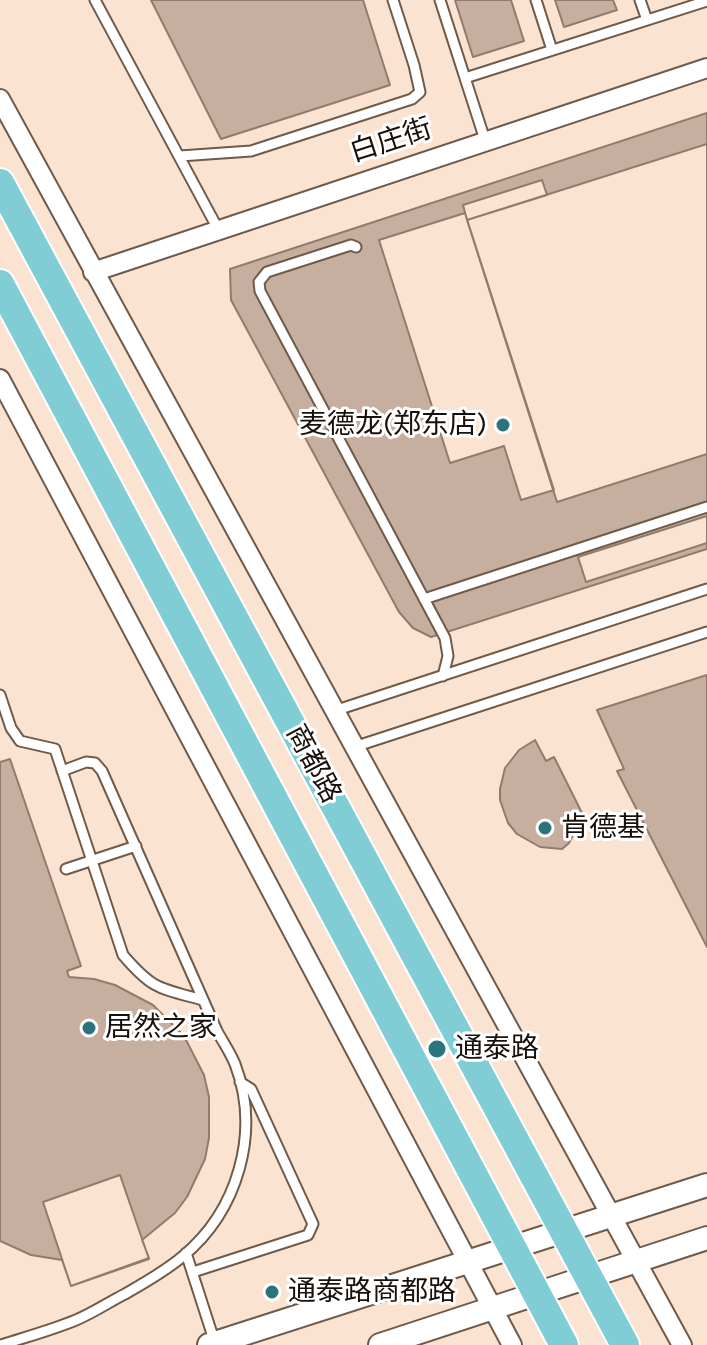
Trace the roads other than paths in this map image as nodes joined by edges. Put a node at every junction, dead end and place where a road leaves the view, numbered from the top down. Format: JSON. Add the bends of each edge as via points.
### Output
{"nodes":[{"id":1,"x":95,"y":0,"type":"edge"},
{"id":2,"x":393,"y":0,"type":"edge"},
{"id":3,"x":440,"y":0,"type":"edge"},
{"id":4,"x":536,"y":0,"type":"edge"},
{"id":5,"x":640,"y":0,"type":"edge"},
{"id":6,"x":707,"y":1,"type":"edge"},
{"id":7,"x":647,"y":20,"type":"junction"},
{"id":8,"x":552,"y":50,"type":"junction"},
{"id":9,"x":707,"y":68,"type":"edge"},
{"id":10,"x":465,"y":78,"type":"junction"},
{"id":11,"x":0,"y":99,"type":"edge"},
{"id":12,"x":485,"y":140,"type":"junction"},
{"id":13,"x":180,"y":156,"type":"junction"},
{"id":14,"x":0,"y":183,"type":"edge"},
{"id":15,"x":218,"y":229,"type":"junction"},
{"id":16,"x":356,"y":247,"type":"dead end"},
{"id":17,"x":93,"y":272,"type":"junction"},
{"id":18,"x":0,"y":284,"type":"edge"},
{"id":19,"x":0,"y":379,"type":"edge"},
{"id":20,"x":707,"y":507,"type":"edge"},
{"id":21,"x":707,"y":589,"type":"edge"},
{"id":22,"x":424,"y":599,"type":"junction"},
{"id":23,"x":707,"y":632,"type":"edge"},
{"id":24,"x":443,"y":676,"type":"junction"},
{"id":25,"x":0,"y":695,"type":"edge"},
{"id":26,"x":334,"y":711,"type":"junction"},
{"id":27,"x":354,"y":747,"type":"junction"},
{"id":28,"x":62,"y":771,"type":"junction"},
{"id":29,"x":136,"y":846,"type":"junction"},
{"id":30,"x":92,"y":861,"type":"junction"},
{"id":31,"x":66,"y":869,"type":"dead end"},
{"id":32,"x":203,"y":1000,"type":"junction"},
{"id":33,"x":240,"y":1082,"type":"junction"},
{"id":34,"x":707,"y":1185,"type":"edge"},
{"id":35,"x":610,"y":1216,"type":"junction"},
{"id":36,"x":564,"y":1231,"type":"junction"},
{"id":37,"x":707,"y":1238,"type":"edge"},
{"id":38,"x":513,"y":1248,"type":"junction"},
{"id":39,"x":186,"y":1253,"type":"junction"},
{"id":40,"x":635,"y":1261,"type":"junction"},
{"id":41,"x":468,"y":1262,"type":"junction"},
{"id":42,"x":193,"y":1272,"type":"junction"},
{"id":43,"x":588,"y":1277,"type":"junction"},
{"id":44,"x":537,"y":1294,"type":"junction"},
{"id":45,"x":493,"y":1308,"type":"junction"},
{"id":46,"x":212,"y":1344,"type":"edge"},
{"id":47,"x":1,"y":1345,"type":"edge"},
{"id":48,"x":380,"y":1345,"type":"edge"},
{"id":49,"x":512,"y":1345,"type":"edge"},
{"id":50,"x":564,"y":1345,"type":"edge"},
{"id":51,"x":625,"y":1345,"type":"edge"},
{"id":52,"x":682,"y":1345,"type":"edge"}],
"edges":[{"from":1,"to":13,"type":"lane"},
{"from":2,"to":13,"type":"lane","via":[[420,92],[412,99],[251,151]]},
{"from":3,"to":10,"type":"lane"},
{"from":4,"to":8,"type":"lane"},
{"from":5,"to":7,"type":"lane"},
{"from":6,"to":7,"type":"lane"},
{"from":7,"to":8,"type":"lane"},
{"from":8,"to":10,"type":"lane"},
{"from":9,"to":12,"type":"street","name":"白庄街"},
{"from":10,"to":12,"type":"lane"},
{"from":11,"to":17,"type":"street"},
{"from":12,"to":15,"type":"street","name":"白庄街"},
{"from":13,"to":15,"type":"lane"},
{"from":14,"to":36,"type":"main road","name":"商都路"},
{"from":15,"to":17,"type":"street","name":"白庄街"},
{"from":16,"to":22,"type":"lane","via":[[267,272],[259,282],[260,291]]},
{"from":17,"to":26,"type":"street"},
{"from":18,"to":38,"type":"main road","name":"商都路"},
{"from":19,"to":41,"type":"street"},
{"from":20,"to":22,"type":"lane"},
{"from":21,"to":24,"type":"lane"},
{"from":22,"to":24,"type":"lane","via":[[445,638]]},
{"from":23,"to":27,"type":"lane"},
{"from":24,"to":26,"type":"lane"},
{"from":25,"to":28,"type":"lane","via":[[20,741],[55,749]]},
{"from":26,"to":27,"type":"street"},
{"from":27,"to":35,"type":"street"},
{"from":28,"to":29,"type":"lane","via":[[95,763]]},
{"from":28,"to":30,"type":"lane"},
{"from":29,"to":30,"type":"lane"},
{"from":29,"to":32,"type":"lane"},
{"from":30,"to":31,"type":"lane"},
{"from":30,"to":32,"type":"lane","via":[[123,955],[158,988]]},
{"from":32,"to":33,"type":"lane"},
{"from":33,"to":39,"type":"lane","via":[[246,1134],[240,1169],[226,1203]]},
{"from":33,"to":42,"type":"lane","via":[[251,1089],[313,1224],[308,1235]]},
{"from":34,"to":35,"type":"street"},
{"from":35,"to":36,"type":"street"},
{"from":35,"to":40,"type":"street"},
{"from":36,"to":38,"type":"street"},
{"from":36,"to":43,"type":"main road","name":"商都路"},
{"from":37,"to":40,"type":"street"},
{"from":38,"to":41,"type":"street"},
{"from":38,"to":44,"type":"main road","name":"商都路"},
{"from":39,"to":42,"type":"lane"},
{"from":39,"to":47,"type":"lane","via":[[156,1277],[78,1319]]},
{"from":40,"to":43,"type":"street"},
{"from":40,"to":52,"type":"street"},
{"from":41,"to":45,"type":"street"},
{"from":41,"to":46,"type":"street"},
{"from":42,"to":46,"type":"lane"},
{"from":43,"to":44,"type":"street"},
{"from":43,"to":51,"type":"main road","name":"商都路"},
{"from":44,"to":45,"type":"street"},
{"from":44,"to":50,"type":"main road","name":"商都路"},
{"from":45,"to":48,"type":"street"},
{"from":45,"to":49,"type":"street"}]}
